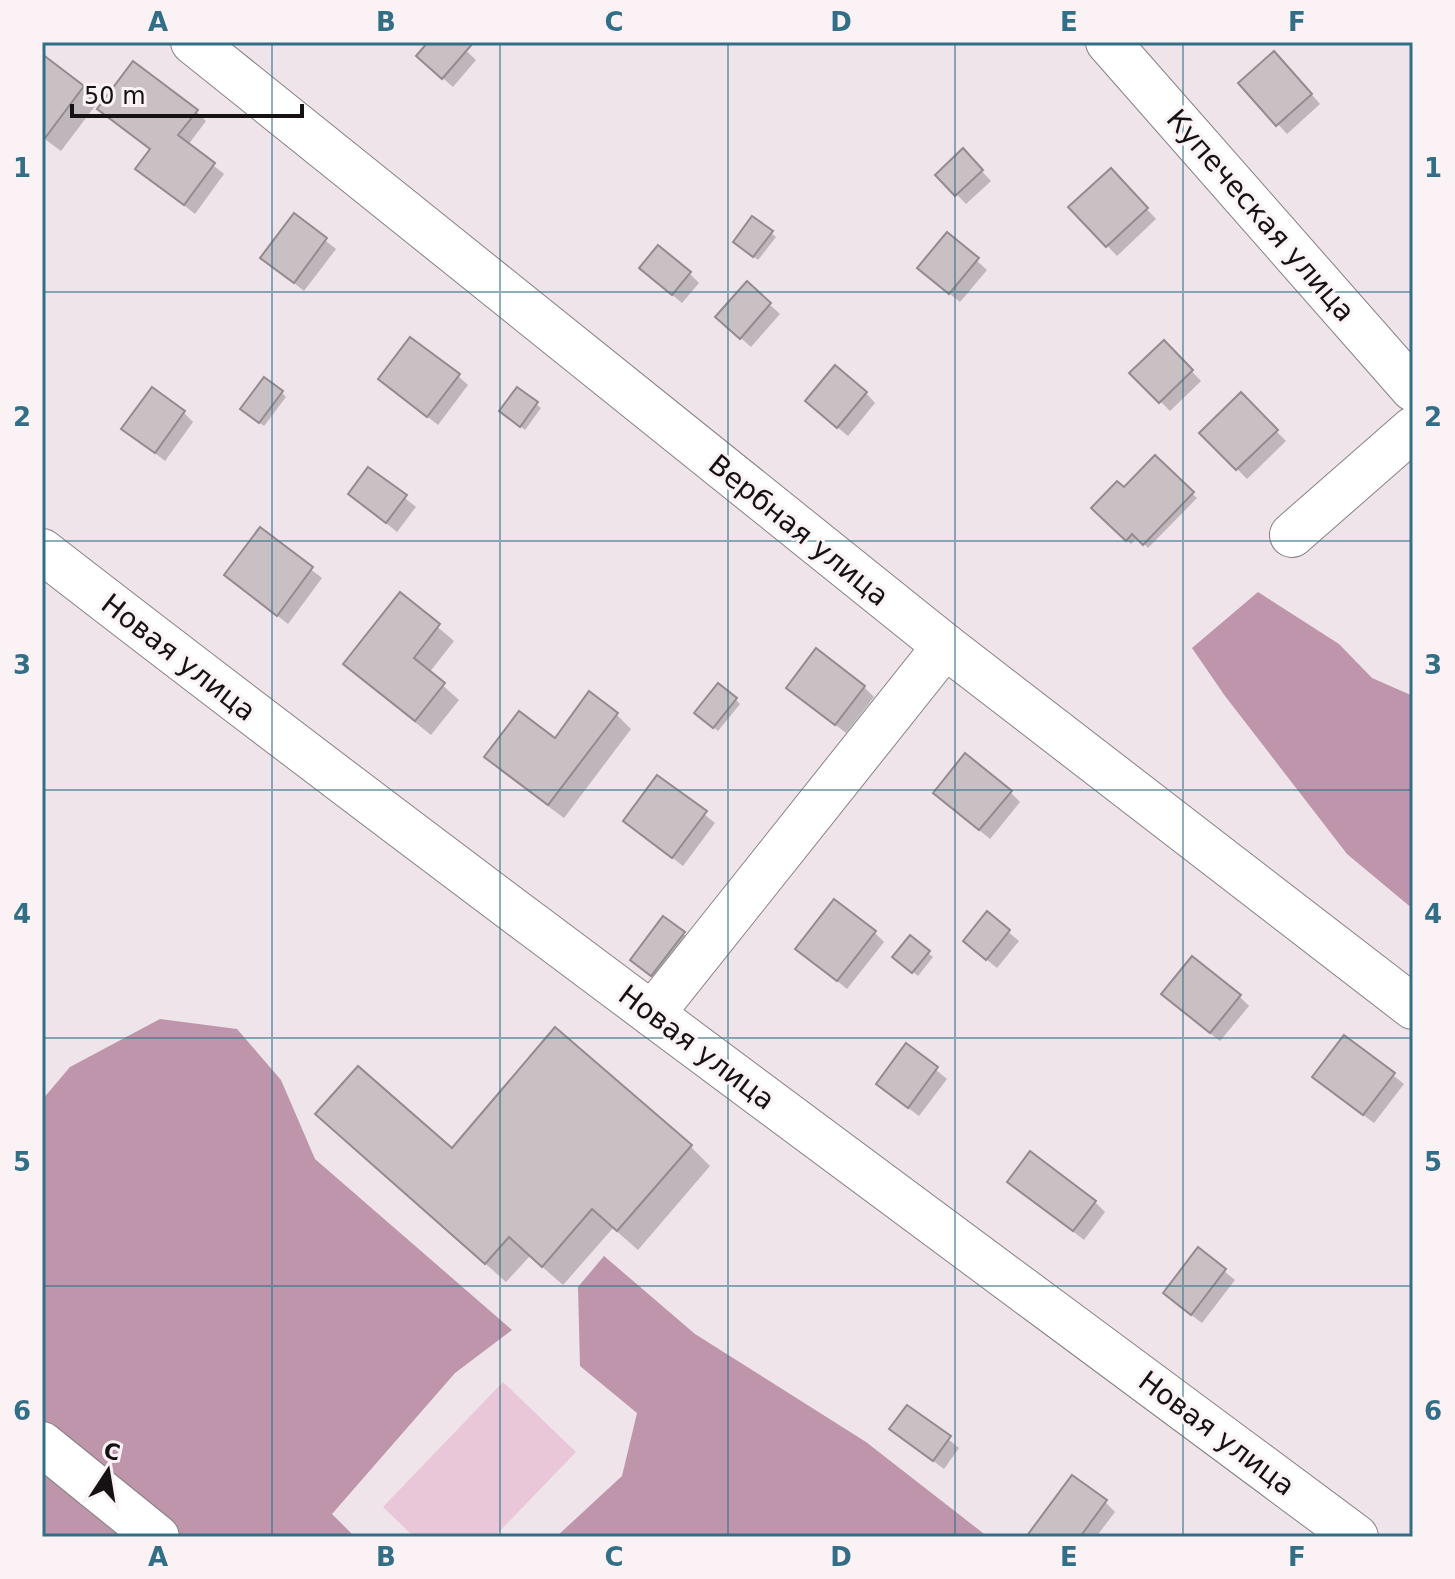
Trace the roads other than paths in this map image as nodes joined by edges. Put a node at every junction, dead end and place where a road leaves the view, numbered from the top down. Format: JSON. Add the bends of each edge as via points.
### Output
{"nodes":[{"id":1,"x":193,"y":42,"type":"edge"},
{"id":2,"x":1108,"y":42,"type":"edge"},
{"id":3,"x":1413,"y":389,"type":"edge"},
{"id":4,"x":1413,"y":429,"type":"edge"},
{"id":5,"x":1292,"y":535,"type":"dead end"},
{"id":6,"x":42,"y":551,"type":"edge"},
{"id":7,"x":945,"y":646,"type":"junction"},
{"id":8,"x":1413,"y":1007,"type":"edge"},
{"id":9,"x":652,"y":1014,"type":"junction"},
{"id":10,"x":42,"y":1444,"type":"edge"},
{"id":11,"x":157,"y":1537,"type":"edge"},
{"id":12,"x":1356,"y":1537,"type":"edge"}],
"edges":[{"from":1,"to":7,"type":"street","name":"Вербная улица"},
{"from":2,"to":3,"type":"street","name":"Купеческая улица"},
{"from":4,"to":5,"type":"street"},
{"from":6,"to":9,"type":"street","name":"Новая улица"},
{"from":7,"to":8,"type":"street","name":"Вербная улица"},
{"from":7,"to":9,"type":"street"},
{"from":9,"to":12,"type":"street","name":"Новая улица"},
{"from":10,"to":11,"type":"street"}]}
